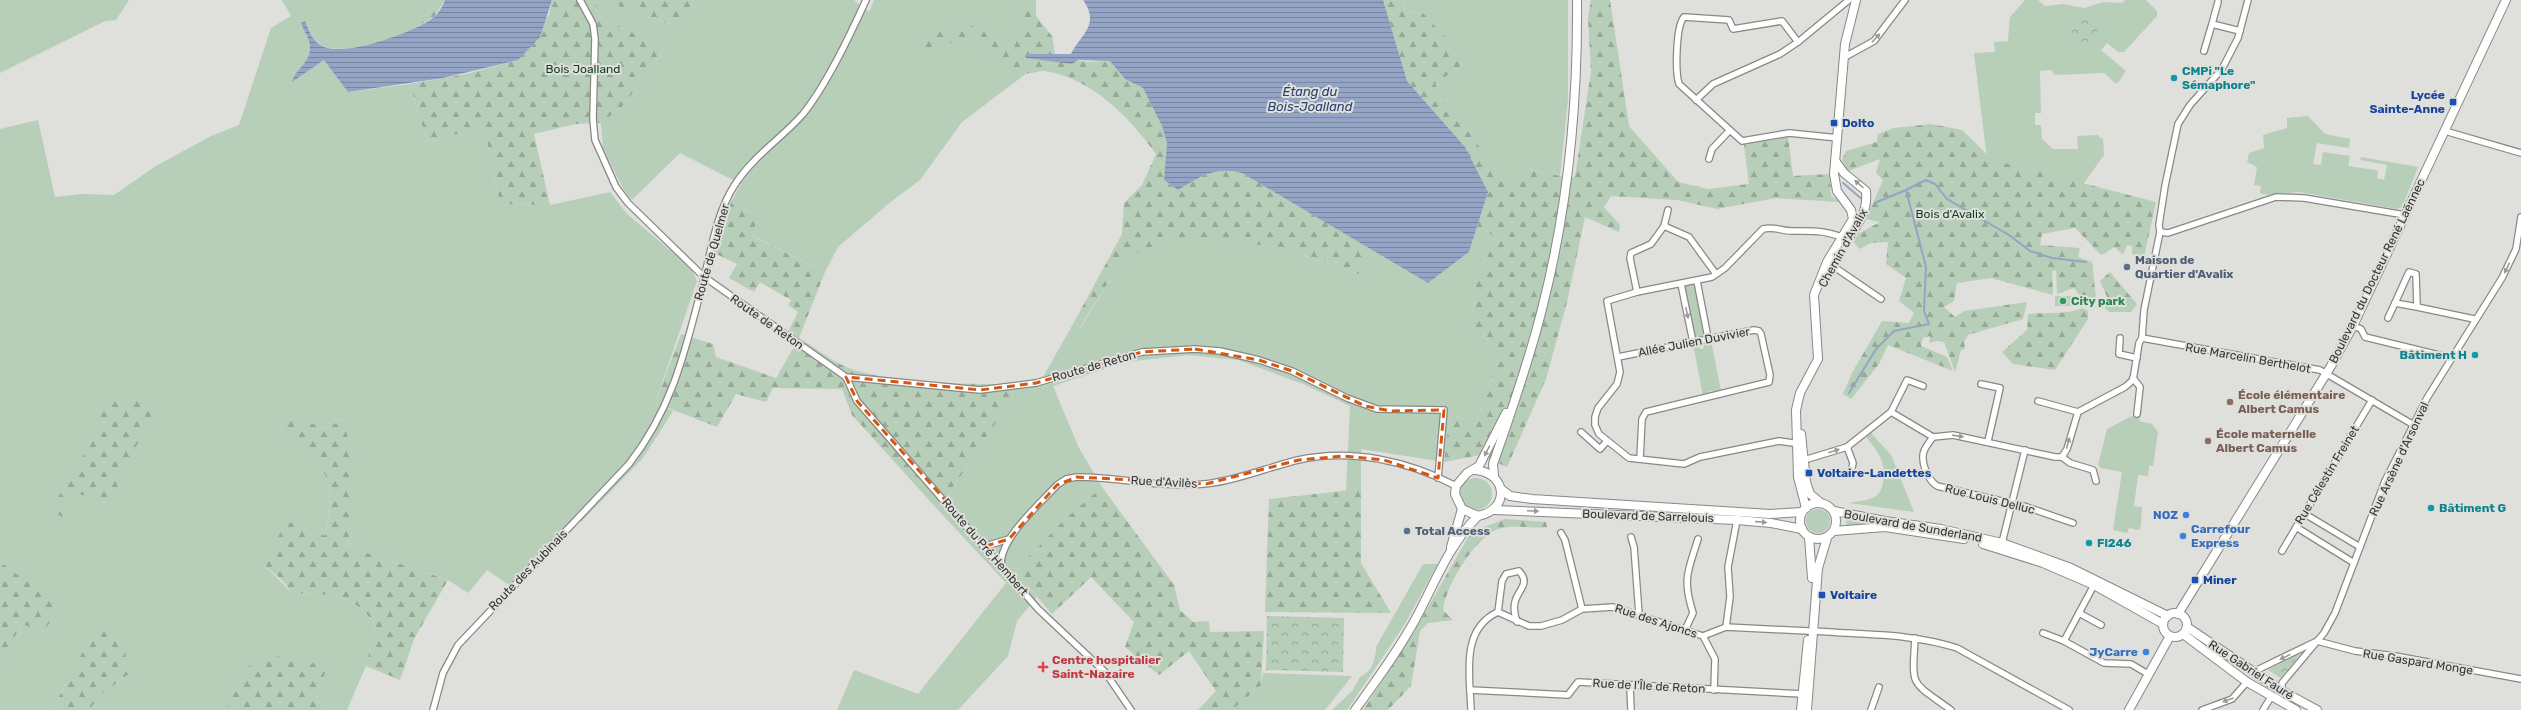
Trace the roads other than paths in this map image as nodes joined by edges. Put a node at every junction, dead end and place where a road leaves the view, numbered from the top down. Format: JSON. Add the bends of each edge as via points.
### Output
{"nodes":[{"id":1,"x":580,"y":0,"type":"edge"},
{"id":2,"x":1577,"y":0,"type":"edge"},
{"id":3,"x":1849,"y":0,"type":"edge"},
{"id":4,"x":1856,"y":0,"type":"edge"},
{"id":5,"x":1905,"y":0,"type":"edge"},
{"id":6,"x":2248,"y":0,"type":"edge"},
{"id":7,"x":2506,"y":0,"type":"edge"},
{"id":8,"x":865,"y":1,"type":"edge"},
{"id":9,"x":2218,"y":2,"type":"dead end"},
{"id":10,"x":2212,"y":24,"type":"junction"},
{"id":11,"x":2240,"y":32,"type":"junction"},
{"id":12,"x":1798,"y":42,"type":"junction"},
{"id":13,"x":2204,"y":52,"type":"dead end"},
{"id":14,"x":1843,"y":58,"type":"junction"},
{"id":15,"x":1696,"y":100,"type":"junction"},
{"id":16,"x":1729,"y":130,"type":"junction"},
{"id":17,"x":2445,"y":130,"type":"junction"},
{"id":18,"x":1838,"y":138,"type":"junction"},
{"id":19,"x":2521,"y":153,"type":"edge"},
{"id":20,"x":1709,"y":159,"type":"dead end"},
{"id":21,"x":1836,"y":162,"type":"junction"},
{"id":22,"x":1668,"y":210,"type":"dead end"},
{"id":23,"x":2405,"y":215,"type":"junction"},
{"id":24,"x":2521,"y":217,"type":"edge"},
{"id":25,"x":1664,"y":226,"type":"junction"},
{"id":26,"x":2160,"y":232,"type":"junction"},
{"id":27,"x":1845,"y":238,"type":"junction"},
{"id":28,"x":1829,"y":263,"type":"junction"},
{"id":29,"x":1716,"y":274,"type":"junction"},
{"id":30,"x":703,"y":276,"type":"junction"},
{"id":31,"x":1697,"y":281,"type":"junction"},
{"id":32,"x":1681,"y":284,"type":"junction"},
{"id":33,"x":1637,"y":292,"type":"junction"},
{"id":34,"x":1881,"y":299,"type":"dead end"},
{"id":35,"x":2395,"y":303,"type":"junction"},
{"id":36,"x":2416,"y":307,"type":"junction"},
{"id":37,"x":2388,"y":318,"type":"dead end"},
{"id":38,"x":2474,"y":319,"type":"junction"},
{"id":39,"x":2353,"y":326,"type":"junction"},
{"id":40,"x":1708,"y":338,"type":"junction"},
{"id":41,"x":2120,"y":338,"type":"dead end"},
{"id":42,"x":2142,"y":338,"type":"junction"},
{"id":43,"x":1693,"y":342,"type":"junction"},
{"id":44,"x":1618,"y":357,"type":"junction"},
{"id":45,"x":2137,"y":358,"type":"junction"},
{"id":46,"x":2451,"y":358,"type":"junction"},
{"id":47,"x":2326,"y":373,"type":"junction"},
{"id":48,"x":846,"y":377,"type":"junction"},
{"id":49,"x":2134,"y":378,"type":"junction"},
{"id":50,"x":1522,"y":380,"type":"junction"},
{"id":51,"x":1981,"y":384,"type":"dead end"},
{"id":52,"x":1923,"y":386,"type":"dead end"},
{"id":53,"x":2372,"y":400,"type":"junction"},
{"id":54,"x":2038,"y":401,"type":"dead end"},
{"id":55,"x":1891,"y":412,"type":"junction"},
{"id":56,"x":2078,"y":412,"type":"junction"},
{"id":57,"x":2137,"y":414,"type":"dead end"},
{"id":58,"x":2412,"y":424,"type":"junction"},
{"id":59,"x":1581,"y":432,"type":"dead end"},
{"id":60,"x":1932,"y":437,"type":"junction"},
{"id":61,"x":1607,"y":441,"type":"junction"},
{"id":62,"x":1988,"y":441,"type":"junction"},
{"id":63,"x":645,"y":443,"type":"joint"},
{"id":64,"x":1799,"y":444,"type":"junction"},
{"id":65,"x":1847,"y":447,"type":"junction"},
{"id":66,"x":2025,"y":450,"type":"junction"},
{"id":67,"x":2062,"y":457,"type":"junction"},
{"id":68,"x":1640,"y":460,"type":"junction"},
{"id":69,"x":1800,"y":462,"type":"junction"},
{"id":70,"x":1475,"y":470,"type":"junction"},
{"id":71,"x":1851,"y":473,"type":"dead end"},
{"id":72,"x":1494,"y":476,"type":"junction"},
{"id":73,"x":1438,"y":478,"type":"junction"},
{"id":74,"x":2096,"y":481,"type":"dead end"},
{"id":75,"x":1456,"y":486,"type":"junction"},
{"id":76,"x":1501,"y":489,"type":"junction"},
{"id":77,"x":1821,"y":503,"type":"junction"},
{"id":78,"x":2011,"y":504,"type":"junction"},
{"id":79,"x":1462,"y":509,"type":"junction"},
{"id":80,"x":1494,"y":510,"type":"junction"},
{"id":81,"x":1804,"y":510,"type":"junction"},
{"id":82,"x":1834,"y":511,"type":"junction"},
{"id":83,"x":2305,"y":514,"type":"junction"},
{"id":84,"x":1478,"y":516,"type":"junction"},
{"id":85,"x":1737,"y":520,"type":"junction"},
{"id":86,"x":2073,"y":523,"type":"dead end"},
{"id":87,"x":2296,"y":527,"type":"junction"},
{"id":88,"x":1802,"y":529,"type":"junction"},
{"id":89,"x":1834,"y":531,"type":"junction"},
{"id":90,"x":1560,"y":533,"type":"dead end"},
{"id":91,"x":1631,"y":537,"type":"dead end"},
{"id":92,"x":1809,"y":537,"type":"junction"},
{"id":93,"x":1009,"y":538,"type":"junction"},
{"id":94,"x":1827,"y":538,"type":"junction"},
{"id":95,"x":1698,"y":539,"type":"dead end"},
{"id":96,"x":2002,"y":543,"type":"junction"},
{"id":97,"x":986,"y":546,"type":"junction"},
{"id":98,"x":2360,"y":547,"type":"junction"},
{"id":99,"x":2282,"y":551,"type":"dead end"},
{"id":100,"x":1446,"y":561,"type":"junction"},
{"id":101,"x":2354,"y":563,"type":"junction"},
{"id":102,"x":1001,"y":564,"type":"junction"},
{"id":103,"x":2094,"y":585,"type":"junction"},
{"id":104,"x":1582,"y":609,"type":"junction"},
{"id":105,"x":1498,"y":612,"type":"junction"},
{"id":106,"x":2080,"y":613,"type":"junction"},
{"id":107,"x":1639,"y":614,"type":"junction"},
{"id":108,"x":2168,"y":616,"type":"junction"},
{"id":109,"x":2181,"y":616,"type":"junction"},
{"id":110,"x":1517,"y":622,"type":"junction"},
{"id":111,"x":2164,"y":624,"type":"junction"},
{"id":112,"x":2101,"y":625,"type":"dead end"},
{"id":113,"x":1726,"y":627,"type":"junction"},
{"id":114,"x":1685,"y":630,"type":"junction"},
{"id":115,"x":1811,"y":631,"type":"junction"},
{"id":116,"x":2185,"y":631,"type":"junction"},
{"id":117,"x":2043,"y":633,"type":"dead end"},
{"id":118,"x":1703,"y":636,"type":"junction"},
{"id":119,"x":2170,"y":636,"type":"junction"},
{"id":120,"x":1915,"y":638,"type":"junction"},
{"id":121,"x":2064,"y":641,"type":"junction"},
{"id":122,"x":2317,"y":642,"type":"junction"},
{"id":123,"x":2253,"y":672,"type":"junction"},
{"id":124,"x":2148,"y":674,"type":"junction"},
{"id":125,"x":2521,"y":679,"type":"edge"},
{"id":126,"x":2248,"y":682,"type":"junction"},
{"id":127,"x":1630,"y":686,"type":"junction"},
{"id":128,"x":1879,"y":687,"type":"dead end"},
{"id":129,"x":1470,"y":690,"type":"junction"},
{"id":130,"x":1714,"y":690,"type":"junction"},
{"id":131,"x":2282,"y":691,"type":"junction"},
{"id":132,"x":1803,"y":694,"type":"junction"},
{"id":133,"x":2271,"y":697,"type":"junction"},
{"id":134,"x":433,"y":710,"type":"edge"},
{"id":135,"x":1131,"y":710,"type":"edge"},
{"id":136,"x":1355,"y":710,"type":"edge"},
{"id":137,"x":1471,"y":710,"type":"edge"},
{"id":138,"x":1631,"y":710,"type":"edge"},
{"id":139,"x":1801,"y":710,"type":"edge"},
{"id":140,"x":1807,"y":710,"type":"edge"},
{"id":141,"x":1871,"y":710,"type":"edge"},
{"id":142,"x":1951,"y":710,"type":"edge"},
{"id":143,"x":2069,"y":710,"type":"edge"},
{"id":144,"x":2129,"y":710,"type":"edge"},
{"id":145,"x":2202,"y":710,"type":"edge"},
{"id":146,"x":2263,"y":710,"type":"edge"},
{"id":147,"x":2296,"y":710,"type":"edge"},
{"id":148,"x":2317,"y":710,"type":"edge"}],
"edges":[{"from":1,"to":30,"type":"street","name":"Route de Reton","via":[[593,24],[596,39],[593,119],[595,140],[607,170],[628,203]]},
{"from":2,"to":50,"type":"main road","via":[[1575,83],[1566,191],[1543,307]]},
{"from":3,"to":12,"type":"street"},
{"from":4,"to":14,"type":"main road","name":"Chemin d'Avalix"},
{"from":14,"to":5,"type":"street","one_way":true,"via":[[1874,41]]},
{"from":6,"to":11,"type":"street"},
{"from":7,"to":17,"type":"main road","name":"Boulevard du Docteur René Laënnec"},
{"from":8,"to":30,"type":"street","name":"Route de Quelmer","via":[[814,99],[796,122],[747,168],[734,186],[722,211]]},
{"from":9,"to":10,"type":"street"},
{"from":10,"to":11,"type":"street"},
{"from":10,"to":13,"type":"street"},
{"from":11,"to":26,"type":"street","via":[[2222,69],[2190,105],[2178,124],[2165,186]]},
{"from":12,"to":15,"type":"street","via":[[1780,54],[1713,84]]},
{"from":12,"to":15,"type":"street","via":[[1782,21],[1733,29],[1729,20],[1684,17],[1681,20],[1677,48],[1677,78],[1679,84]]},
{"from":14,"to":18,"type":"main road","name":"Chemin d'Avalix"},
{"from":15,"to":16,"type":"street"},
{"from":16,"to":18,"type":"street","via":[[1742,141],[1789,134]]},
{"from":16,"to":20,"type":"street","via":[[1712,149]]},
{"from":17,"to":19,"type":"street"},
{"from":17,"to":23,"type":"main road","name":"Boulevard du Docteur René Laënnec"},
{"from":18,"to":21,"type":"main road","name":"Chemin d'Avalix"},
{"from":21,"to":27,"type":"main road","name":"Chemin d'Avalix","via":[[1834,174],[1837,191],[1851,210],[1853,219]]},
{"from":27,"to":21,"type":"main road","name":"Chemin d'Avalix","one_way":true,"via":[[1864,213],[1867,203],[1866,191],[1844,173]]},
{"from":22,"to":25,"type":"street"},
{"from":23,"to":26,"type":"street","via":[[2304,198],[2276,197],[2168,233]]},
{"from":23,"to":39,"type":"main road","name":"Boulevard du Docteur René Laënnec"},
{"from":24,"to":38,"type":"street","name":"Rue Arsène d'Arsonval","one_way":true,"via":[[2512,258],[2502,278]]},
{"from":25,"to":29,"type":"street","via":[[1689,237]]},
{"from":25,"to":33,"type":"street","via":[[1651,244],[1631,253]]},
{"from":26,"to":42,"type":"street","via":[[2143,320]]},
{"from":27,"to":28,"type":"main road","name":"Chemin d'Avalix"},
{"from":27,"to":29,"type":"street","via":[[1817,230],[1791,231],[1772,227],[1763,229]]},
{"from":28,"to":34,"type":"street"},
{"from":28,"to":64,"type":"main road","name":"Chemin d'Avalix","via":[[1818,296],[1822,354],[1819,368],[1801,404]]},
{"from":29,"to":31,"type":"street"},
{"from":30,"to":48,"type":"street","name":"Route de Reton"},
{"from":30,"to":63,"type":"street","name":"Route de Quelmer","via":[[675,386]]},
{"from":31,"to":32,"type":"street"},
{"from":31,"to":40,"type":"street"},
{"from":32,"to":33,"type":"street"},
{"from":32,"to":43,"type":"street","one_way":true},
{"from":33,"to":44,"type":"street","via":[[1607,301]]},
{"from":35,"to":36,"type":"street"},
{"from":35,"to":36,"type":"street","via":[[2409,272],[2416,274]]},
{"from":35,"to":37,"type":"street"},
{"from":36,"to":38,"type":"street"},
{"from":38,"to":46,"type":"street","name":"Rue Arsène d'Arsonval"},
{"from":39,"to":46,"type":"street","via":[[2361,329],[2365,337]]},
{"from":39,"to":47,"type":"main road","name":"Boulevard du Docteur René Laënnec"},
{"from":40,"to":43,"type":"street","name":"Allée Julien Duvivier"},
{"from":40,"to":68,"type":"street","name":"Allée Julien Duvivier","via":[[1759,331],[1770,375],[1769,382],[1646,412],[1642,419]]},
{"from":41,"to":45,"type":"street","via":[[2119,354]]},
{"from":42,"to":45,"type":"street"},
{"from":42,"to":47,"type":"street","name":"Rue Marcelin Berthelot","via":[[2312,368]]},
{"from":43,"to":44,"type":"street","name":"Allée Julien Duvivier"},
{"from":44,"to":61,"type":"street","via":[[1620,372],[1617,384],[1598,408],[1595,417],[1595,426]]},
{"from":45,"to":49,"type":"street"},
{"from":46,"to":58,"type":"street","name":"Rue Arsène d'Arsonval"},
{"from":47,"to":53,"type":"street","name":"Rue Marcelin Berthelot"},
{"from":47,"to":109,"type":"main road","name":"Boulevard du Docteur René Laënnec"},
{"from":48,"to":73,"type":"street","name":"Route de Reton","via":[[980,390],[1036,383],[1142,352],[1220,352],[1259,360],[1292,371],[1365,406],[1391,411],[1444,410]]},
{"from":48,"to":97,"type":"street","name":"Route du Pré Hembert","via":[[857,401]]},
{"from":49,"to":56,"type":"street","via":[[2125,387]]},
{"from":49,"to":57,"type":"street","via":[[2140,388]]},
{"from":50,"to":70,"type":"main road","one_way":true,"via":[[1482,461]]},
{"from":50,"to":72,"type":"main road","via":[[1493,464]]},
{"from":51,"to":62,"type":"street","via":[[2000,388]]},
{"from":52,"to":55,"type":"street","via":[[1907,380]]},
{"from":53,"to":58,"type":"street","name":"Rue Marcelin Berthelot"},
{"from":53,"to":83,"type":"street","name":"Rue Célestin Freinet"},
{"from":54,"to":56,"type":"street"},
{"from":55,"to":60,"type":"street"},
{"from":55,"to":65,"type":"street"},
{"from":67,"to":56,"type":"street","one_way":true,"via":[[2067,449]]},
{"from":58,"to":98,"type":"street","name":"Rue Arsène d'Arsonval","via":[[2385,481]]},
{"from":59,"to":61,"type":"street","via":[[1600,448]]},
{"from":60,"to":62,"type":"street","one_way":true,"via":[[1953,435]]},
{"from":60,"to":78,"type":"street","name":"Rue Louis Delluc","via":[[1923,452],[1924,463],[1932,482],[1937,486]]},
{"from":61,"to":68,"type":"street","via":[[1629,458]]},
{"from":62,"to":66,"type":"street"},
{"from":63,"to":134,"type":"street","name":"Route des Aubinais","via":[[624,469],[458,645],[443,673]]},
{"from":64,"to":68,"type":"street","via":[[1779,440],[1700,457],[1684,464]]},
{"from":64,"to":69,"type":"main road","name":"Chemin d'Avalix"},
{"from":69,"to":65,"type":"street","one_way":true},
{"from":65,"to":71,"type":"street","via":[[1853,463]]},
{"from":66,"to":67,"type":"street"},
{"from":66,"to":78,"type":"street"},
{"from":67,"to":74,"type":"street","via":[[2070,463],[2093,470]]},
{"from":69,"to":77,"type":"main road","name":"Chemin d'Avalix","via":[[1810,494]]},
{"from":69,"to":81,"type":"main road","name":"Chemin d'Avalix","via":[[1800,487]]},
{"from":70,"to":72,"type":"main road","via":[[1485,471]]},
{"from":70,"to":75,"type":"main road","via":[[1463,476]]},
{"from":72,"to":76,"type":"main road"},
{"from":73,"to":75,"type":"street"},
{"from":73,"to":93,"type":"street","name":"Rue d'Avilès","via":[[1384,460],[1343,456],[1299,460],[1206,484],[1169,484],[1077,477],[1066,479],[1057,485]]},
{"from":75,"to":79,"type":"main road","via":[[1456,498]]},
{"from":76,"to":80,"type":"main road","via":[[1500,500]]},
{"from":76,"to":81,"type":"main road","name":"Boulevard de Sarrelouis","via":[[1510,496],[1532,499],[1770,514]]},
{"from":77,"to":81,"type":"main road"},
{"from":77,"to":82,"type":"main road"},
{"from":78,"to":86,"type":"street","name":"Rue Louis Delluc"},
{"from":78,"to":96,"type":"street"},
{"from":79,"to":84,"type":"main road"},
{"from":79,"to":100,"type":"main road"},
{"from":80,"to":84,"type":"main road"},
{"from":80,"to":85,"type":"main road","name":"Boulevard de Sarrelouis","one_way":true},
{"from":81,"to":88,"type":"main road"},
{"from":82,"to":89,"type":"main road","via":[[1837,521]]},
{"from":82,"to":96,"type":"main road","name":"Boulevard de Sunderland","via":[[1942,529]]},
{"from":83,"to":87,"type":"street","name":"Rue Célestin Freinet"},
{"from":83,"to":98,"type":"street"},
{"from":84,"to":100,"type":"main road","via":[[1468,526]]},
{"from":85,"to":88,"type":"main road","name":"Boulevard de Sarrelouis","one_way":true},
{"from":85,"to":113,"type":"street","via":[[1728,567],[1730,597]]},
{"from":87,"to":99,"type":"street","name":"Rue Célestin Freinet"},
{"from":87,"to":101,"type":"street"},
{"from":88,"to":92,"type":"main road"},
{"from":89,"to":94,"type":"main road"},
{"from":89,"to":103,"type":"main road","name":"Boulevard de Sunderland","via":[[1885,527],[1961,538],[2025,557]]},
{"from":90,"to":104,"type":"street","via":[[1565,540]]},
{"from":91,"to":107,"type":"street"},
{"from":92,"to":94,"type":"main road","via":[[1821,540]]},
{"from":92,"to":115,"type":"main road","via":[[1812,568]]},
{"from":93,"to":97,"type":"street"},
{"from":93,"to":102,"type":"street","name":"Rue d'Avilès","via":[[1001,557]]},
{"from":94,"to":115,"type":"main road","via":[[1818,568]]},
{"from":95,"to":114,"type":"street","via":[[1687,572],[1687,594],[1693,613]]},
{"from":96,"to":108,"type":"main road","name":"Boulevard de Sunderland","via":[[2071,568]]},
{"from":97,"to":102,"type":"street","name":"Route du Pré Hembert"},
{"from":98,"to":101,"type":"street","name":"Rue Arsène d'Arsonval"},
{"from":100,"to":136,"type":"main road","via":[[1414,622]]},
{"from":101,"to":122,"type":"street","name":"Rue Arsène d'Arsonval","via":[[2335,613]]},
{"from":102,"to":135,"type":"street","name":"Route du Pré Hembert","via":[[1038,609],[1105,672]]},
{"from":103,"to":106,"type":"street"},
{"from":103,"to":111,"type":"main road","name":"Boulevard de Sunderland"},
{"from":104,"to":107,"type":"street","name":"Rue des Ajoncs","via":[[1612,607]]},
{"from":104,"to":110,"type":"street","name":"Rue des Ajoncs","via":[[1562,620],[1541,626]]},
{"from":105,"to":110,"type":"street","name":"Rue des Ajoncs"},
{"from":105,"to":110,"type":"street","via":[[1502,581],[1506,574],[1519,571],[1524,577],[1525,584],[1515,602]]},
{"from":105,"to":129,"type":"street","via":[[1483,622],[1470,648]]},
{"from":106,"to":112,"type":"street"},
{"from":106,"to":121,"type":"street"},
{"from":107,"to":114,"type":"street","name":"Rue des Ajoncs"},
{"from":108,"to":109,"type":"main road"},
{"from":108,"to":111,"type":"main road"},
{"from":109,"to":116,"type":"main road"},
{"from":111,"to":119,"type":"main road"},
{"from":113,"to":115,"type":"street","name":"Rue des Ajoncs"},
{"from":113,"to":118,"type":"street","name":"Rue des Ajoncs"},
{"from":114,"to":118,"type":"street","name":"Rue des Ajoncs"},
{"from":115,"to":120,"type":"street","name":"Rue des Ajoncs"},
{"from":115,"to":132,"type":"main road"},
{"from":115,"to":140,"type":"main road"},
{"from":116,"to":119,"type":"main road","via":[[2177,637]]},
{"from":116,"to":123,"type":"main road","name":"Rue Gabriel Fauré"},
{"from":116,"to":126,"type":"main road","name":"Rue Gabriel Fauré"},
{"from":117,"to":121,"type":"street"},
{"from":118,"to":130,"type":"street","name":"Rue de l'Île de Reton","via":[[1715,659]]},
{"from":119,"to":124,"type":"main road"},
{"from":120,"to":142,"type":"street","via":[[1914,679],[1917,685]]},
{"from":120,"to":143,"type":"street","name":"Rue des Ajoncs","via":[[1957,648]]},
{"from":121,"to":124,"type":"street","via":[[2104,663],[2131,664]]},
{"from":122,"to":123,"type":"street","one_way":true},
{"from":122,"to":125,"type":"street","name":"Rue Gaspard Monge","via":[[2355,651]]},
{"from":122,"to":131,"type":"street","name":"Rue Arsène d'Arsonval","via":[[2282,683]]},
{"from":123,"to":131,"type":"main road","name":"Rue Gabriel Fauré"},
{"from":124,"to":144,"type":"main road"},
{"from":126,"to":133,"type":"main road","name":"Rue Gabriel Fauré"},
{"from":126,"to":145,"type":"street","one_way":true,"via":[[2232,699]]},
{"from":127,"to":129,"type":"street","name":"Rue de l'Île de Reton","via":[[1578,682],[1568,695]]},
{"from":127,"to":130,"type":"street","name":"Rue de l'Île de Reton"},
{"from":127,"to":138,"type":"street"},
{"from":128,"to":141,"type":"street"},
{"from":129,"to":137,"type":"street"},
{"from":130,"to":132,"type":"street","name":"Rue de l'Île de Reton"},
{"from":131,"to":148,"type":"main road","name":"Rue Gabriel Fauré"},
{"from":132,"to":139,"type":"main road"},
{"from":133,"to":146,"type":"street"},
{"from":133,"to":147,"type":"main road","name":"Rue Gabriel Fauré"}]}
